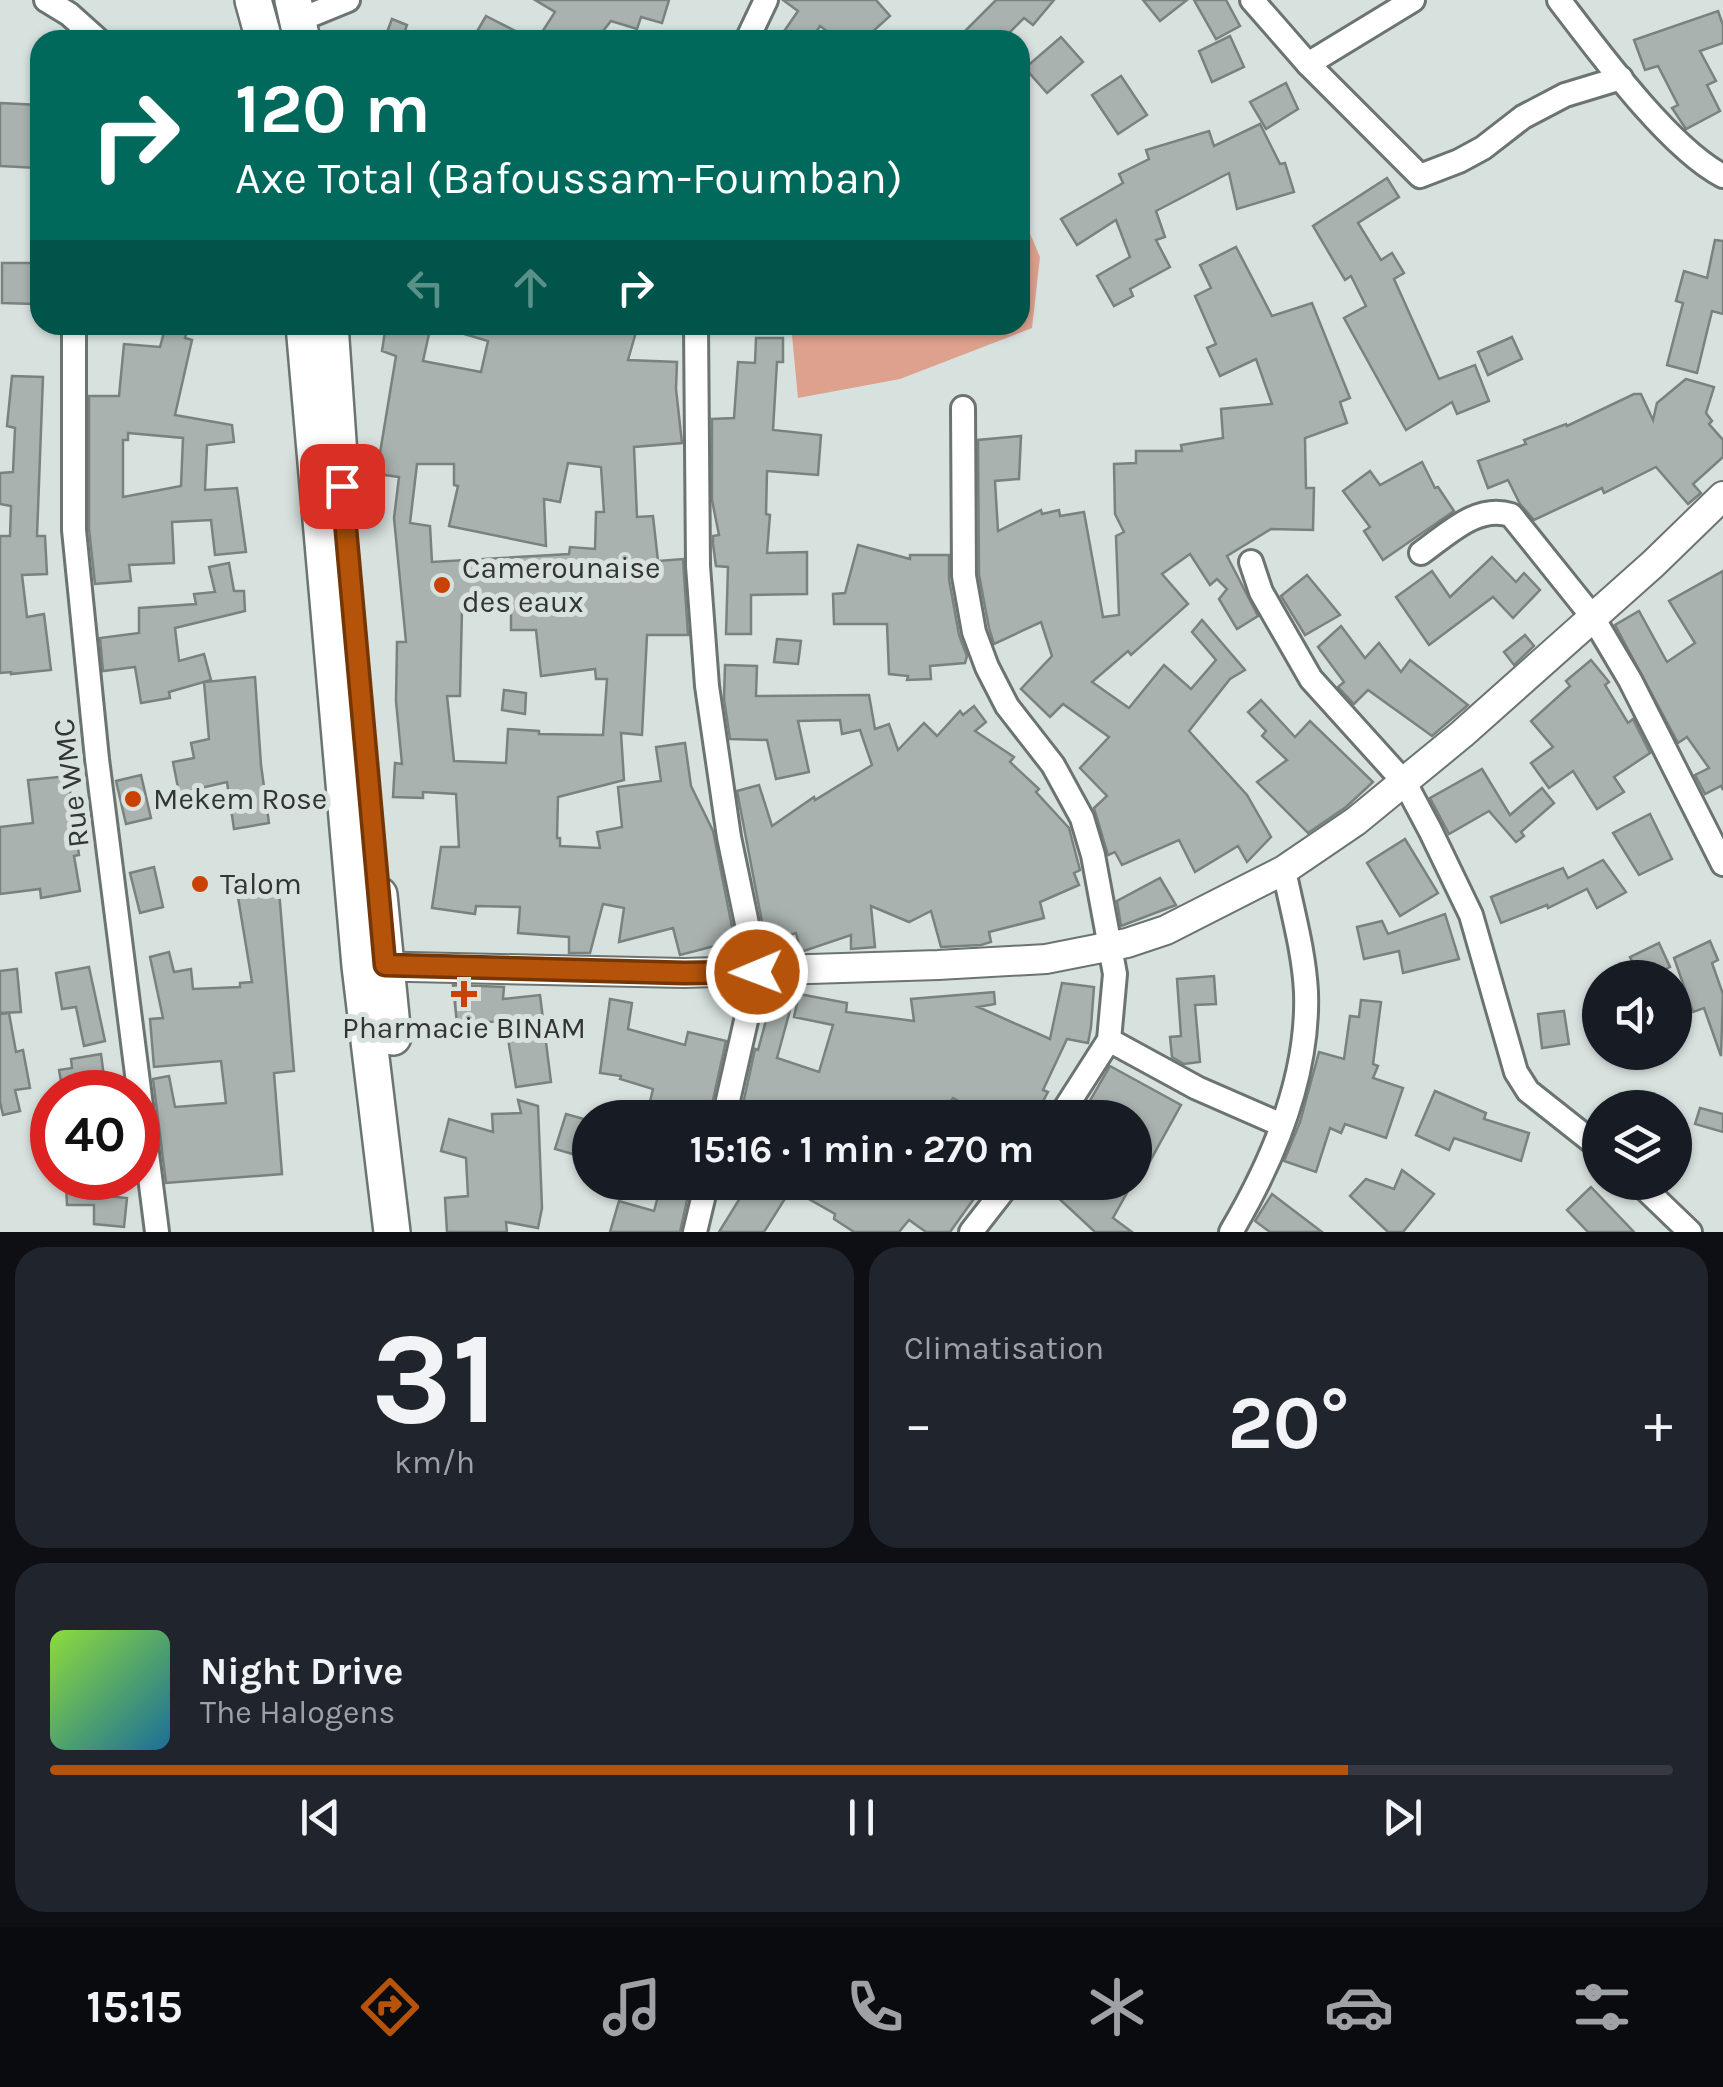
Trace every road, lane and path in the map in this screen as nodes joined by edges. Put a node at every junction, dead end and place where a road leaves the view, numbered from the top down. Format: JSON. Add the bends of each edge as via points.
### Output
{"nodes":[{"id":1,"x":46,"y":0,"type":"edge"},
{"id":2,"x":253,"y":0,"type":"edge"},
{"id":3,"x":766,"y":0,"type":"edge"},
{"id":4,"x":1252,"y":0,"type":"edge"},
{"id":5,"x":1413,"y":0,"type":"edge"},
{"id":6,"x":1559,"y":0,"type":"edge"},
{"id":7,"x":341,"y":2,"type":"edge"},
{"id":8,"x":67,"y":7,"type":"edge"},
{"id":9,"x":298,"y":20,"type":"edge"},
{"id":10,"x":89,"y":30,"type":"edge"},
{"id":11,"x":261,"y":30,"type":"edge"},
{"id":12,"x":752,"y":30,"type":"edge"},
{"id":13,"x":1308,"y":64,"type":"junction"},
{"id":14,"x":1622,"y":78,"type":"junction"},
{"id":15,"x":1723,"y":176,"type":"edge"},
{"id":16,"x":74,"y":335,"type":"edge"},
{"id":17,"x":305,"y":335,"type":"edge"},
{"id":18,"x":330,"y":335,"type":"edge"},
{"id":19,"x":696,"y":335,"type":"edge"},
{"id":20,"x":963,"y":408,"type":"dead end"},
{"id":21,"x":1723,"y":496,"type":"edge"},
{"id":22,"x":1421,"y":553,"type":"dead end"},
{"id":23,"x":1251,"y":562,"type":"dead end"},
{"id":24,"x":1592,"y":616,"type":"junction"},
{"id":25,"x":1404,"y":783,"type":"junction"},
{"id":26,"x":362,"y":830,"type":"junction"},
{"id":27,"x":1723,"y":864,"type":"edge"},
{"id":28,"x":1284,"y":870,"type":"junction"},
{"id":29,"x":1108,"y":946,"type":"junction"},
{"id":30,"x":373,"y":966,"type":"junction"},
{"id":31,"x":757,"y":972,"type":"junction"},
{"id":32,"x":1109,"y":1040,"type":"junction"},
{"id":33,"x":728,"y":1100,"type":"edge"},
{"id":34,"x":1071,"y":1100,"type":"edge"},
{"id":35,"x":1282,"y":1125,"type":"junction"},
{"id":36,"x":1582,"y":1134,"type":"edge"},
{"id":37,"x":703,"y":1200,"type":"edge"},
{"id":38,"x":996,"y":1200,"type":"edge"},
{"id":39,"x":1657,"y":1200,"type":"edge"},
{"id":40,"x":157,"y":1232,"type":"edge"},
{"id":41,"x":392,"y":1232,"type":"edge"},
{"id":42,"x":414,"y":1232,"type":"edge"},
{"id":43,"x":695,"y":1232,"type":"edge"},
{"id":44,"x":971,"y":1232,"type":"edge"},
{"id":45,"x":1231,"y":1232,"type":"edge"},
{"id":46,"x":1690,"y":1232,"type":"edge"}],
"edges":[{"from":1,"to":8,"type":"street"},
{"from":2,"to":11,"type":"highway"},
{"from":3,"to":12,"type":"street"},
{"from":4,"to":13,"type":"street"},
{"from":5,"to":13,"type":"street"},
{"from":6,"to":14,"type":"street"},
{"from":7,"to":9,"type":"street"},
{"from":8,"to":10,"type":"street"},
{"from":13,"to":14,"type":"street","via":[[1420,176],[1483,148],[1565,96]]},
{"from":14,"to":15,"type":"street","via":[[1700,164]]},
{"from":16,"to":40,"type":"street","name":"Rue WMC","via":[[74,530]]},
{"from":17,"to":26,"type":"highway"},
{"from":18,"to":26,"type":"highway"},
{"from":19,"to":31,"type":"street","via":[[698,566],[707,686]]},
{"from":20,"to":29,"type":"street","via":[[964,576],[974,632],[1008,706],[1082,818]]},
{"from":21,"to":24,"type":"street"},
{"from":22,"to":24,"type":"street","via":[[1481,512],[1511,515]]},
{"from":23,"to":25,"type":"street","via":[[1311,679]]},
{"from":24,"to":25,"type":"street"},
{"from":24,"to":27,"type":"street"},
{"from":25,"to":28,"type":"street"},
{"from":25,"to":36,"type":"street","via":[[1471,915],[1516,1072],[1528,1091]]},
{"from":26,"to":30,"type":"highway"},
{"from":28,"to":29,"type":"street","via":[[1166,930]]},
{"from":28,"to":35,"type":"street","via":[[1306,993],[1294,1088]]},
{"from":29,"to":31,"type":"street","via":[[1046,960]]},
{"from":29,"to":32,"type":"street","via":[[1114,974]]},
{"from":30,"to":31,"type":"street"},
{"from":30,"to":41,"type":"highway"},
{"from":30,"to":42,"type":"highway"},
{"from":31,"to":33,"type":"street"},
{"from":32,"to":34,"type":"street"},
{"from":32,"to":35,"type":"street"},
{"from":35,"to":45,"type":"street"},
{"from":37,"to":43,"type":"street"},
{"from":38,"to":44,"type":"street"},
{"from":39,"to":46,"type":"street"}]}
